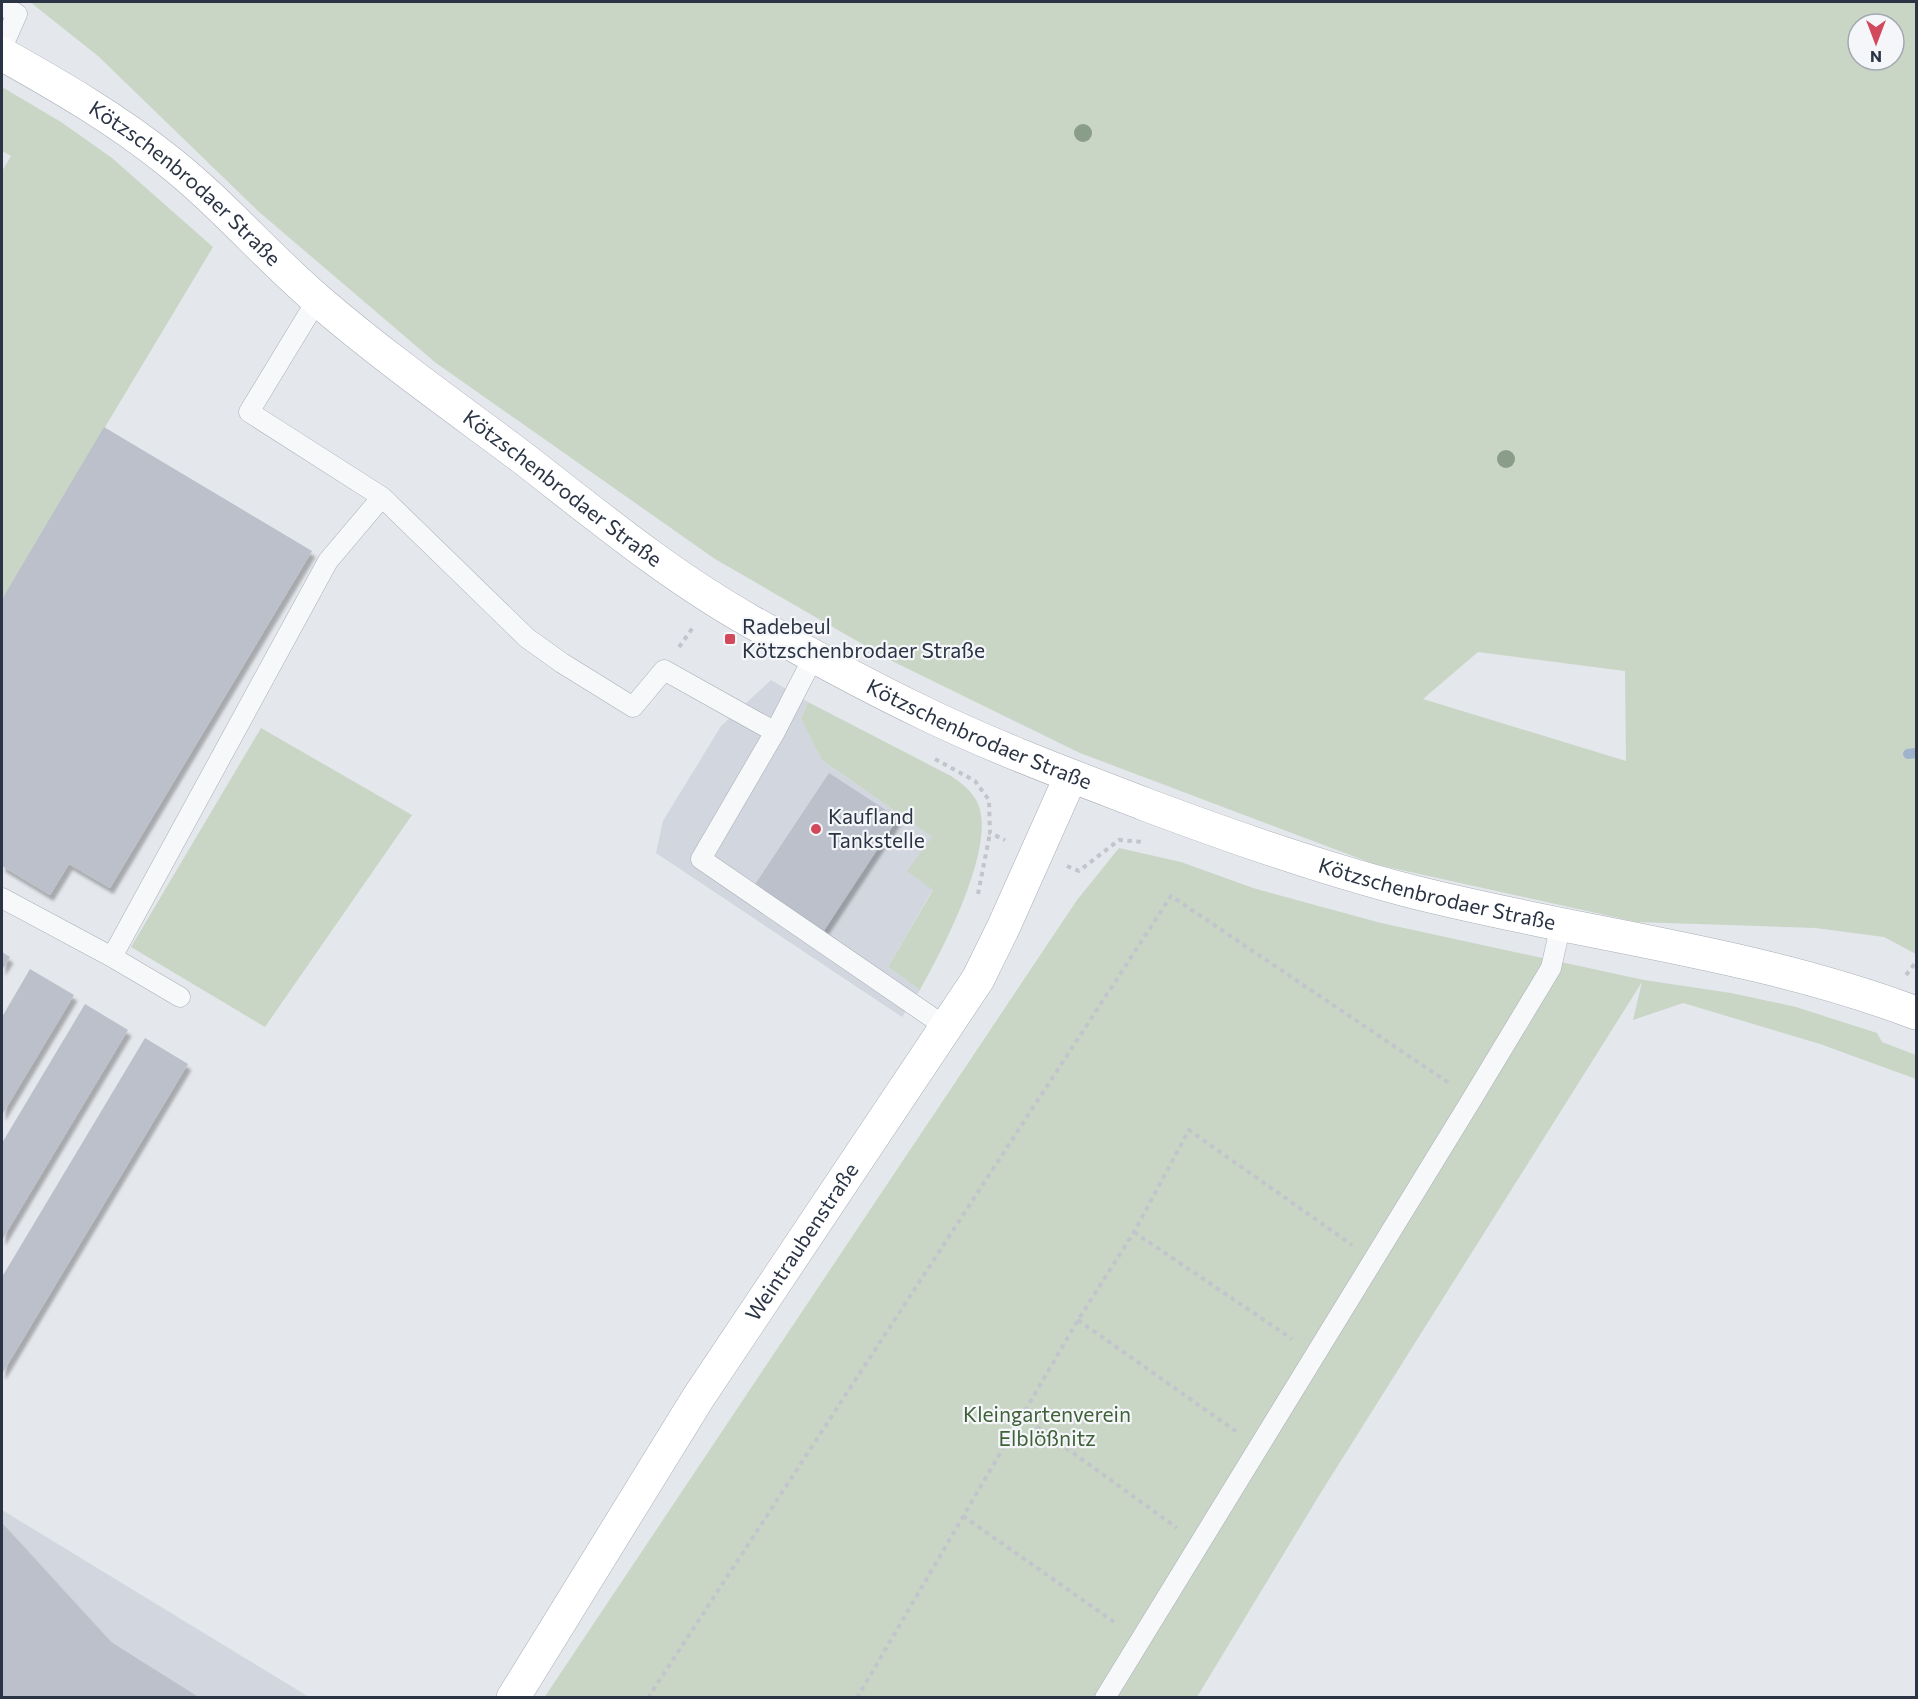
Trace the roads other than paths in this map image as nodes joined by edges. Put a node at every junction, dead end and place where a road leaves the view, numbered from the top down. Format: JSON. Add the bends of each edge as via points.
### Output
{"nodes":[{"id":1,"x":2,"y":5,"type":"edge"},
{"id":2,"x":2,"y":48,"type":"edge"},
{"id":3,"x":2,"y":54,"type":"edge"},
{"id":4,"x":317,"y":300,"type":"junction"},
{"id":5,"x":382,"y":497,"type":"junction"},
{"id":6,"x":814,"y":656,"type":"junction"},
{"id":7,"x":775,"y":732,"type":"junction"},
{"id":8,"x":1071,"y":776,"type":"junction"},
{"id":9,"x":2,"y":898,"type":"edge"},
{"id":10,"x":1561,"y":924,"type":"junction"},
{"id":11,"x":112,"y":957,"type":"junction"},
{"id":12,"x":180,"y":997,"type":"dead end"},
{"id":13,"x":1917,"y":1013,"type":"edge"},
{"id":14,"x":946,"y":1027,"type":"junction"},
{"id":15,"x":513,"y":1698,"type":"edge"},
{"id":16,"x":1105,"y":1698,"type":"edge"}],
"edges":[{"from":1,"to":2,"type":"lane","via":[[17,14]]},
{"from":3,"to":4,"type":"street","name":"Kötzschenbrodaer Straße","via":[[64,89],[169,161]]},
{"from":4,"to":5,"type":"lane","via":[[249,412]]},
{"from":4,"to":6,"type":"street","name":"Kötzschenbrodaer Straße","via":[[649,555],[746,618]]},
{"from":5,"to":7,"type":"lane","via":[[527,638],[622,700],[633,706],[663,670]]},
{"from":5,"to":11,"type":"lane","via":[[328,561]]},
{"from":6,"to":7,"type":"lane"},
{"from":6,"to":8,"type":"street","name":"Kötzschenbrodaer Straße","via":[[925,714]]},
{"from":7,"to":14,"type":"lane","via":[[701,859]]},
{"from":8,"to":10,"type":"street","name":"Kötzschenbrodaer Straße","via":[[1239,840],[1329,868],[1409,891]]},
{"from":8,"to":14,"type":"street","name":"Weintraubenstraße","via":[[978,979]]},
{"from":9,"to":11,"type":"lane"},
{"from":10,"to":13,"type":"street","name":"Kötzschenbrodaer Straße","via":[[1803,976]]},
{"from":10,"to":16,"type":"lane","via":[[1551,968]]},
{"from":11,"to":12,"type":"lane"},
{"from":14,"to":15,"type":"street","name":"Weintraubenstraße","via":[[698,1398]]}]}
